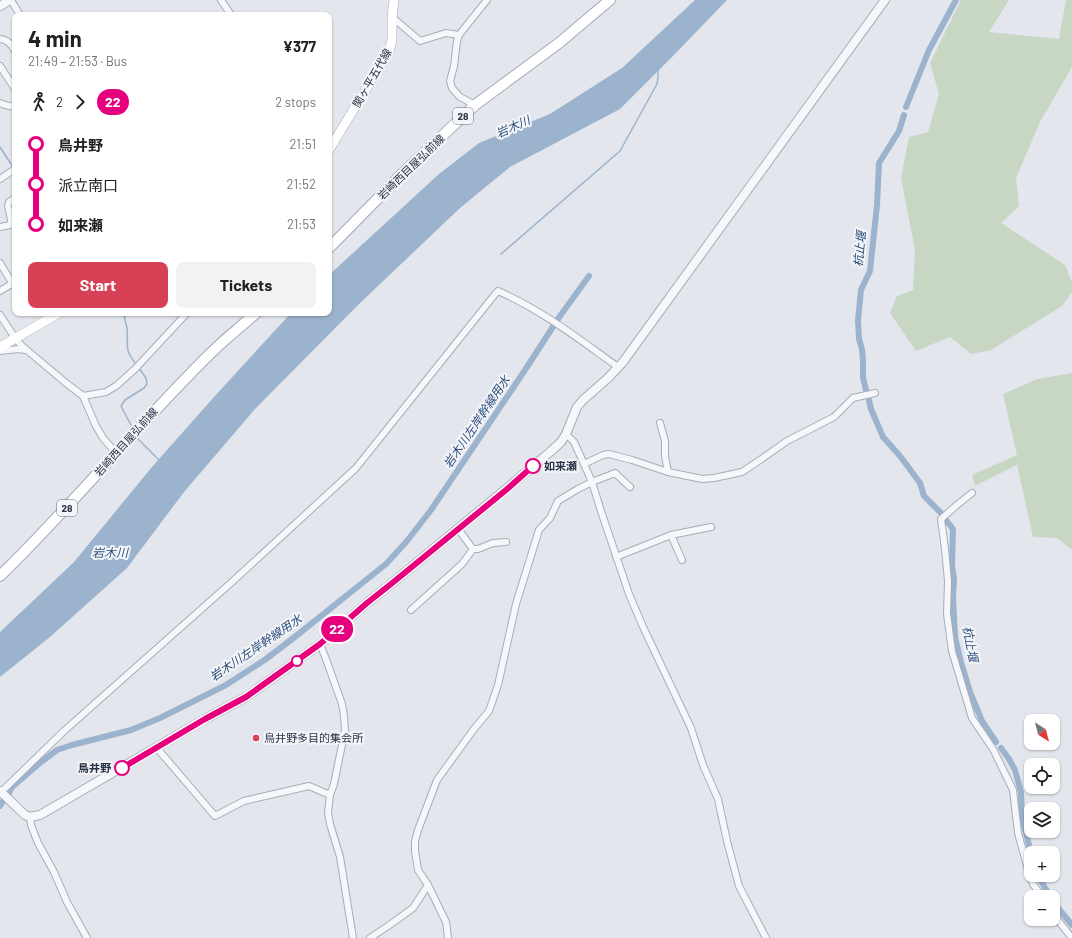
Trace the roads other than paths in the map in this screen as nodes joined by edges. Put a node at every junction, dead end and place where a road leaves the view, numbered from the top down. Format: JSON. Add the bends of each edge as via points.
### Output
{"nodes":[{"id":1,"x":11,"y":0,"type":"edge"},
{"id":2,"x":221,"y":0,"type":"edge"},
{"id":3,"x":394,"y":0,"type":"edge"},
{"id":4,"x":486,"y":0,"type":"edge"},
{"id":5,"x":610,"y":0,"type":"edge"},
{"id":6,"x":885,"y":0,"type":"edge"},
{"id":7,"x":0,"y":6,"type":"edge"},
{"id":8,"x":18,"y":12,"type":"edge"},
{"id":9,"x":228,"y":12,"type":"edge"},
{"id":10,"x":392,"y":17,"type":"junction"},
{"id":11,"x":459,"y":35,"type":"junction"},
{"id":12,"x":0,"y":39,"type":"edge"},
{"id":13,"x":12,"y":47,"type":"edge"},
{"id":14,"x":0,"y":66,"type":"edge"},
{"id":15,"x":12,"y":85,"type":"edge"},
{"id":16,"x":0,"y":103,"type":"edge"},
{"id":17,"x":475,"y":105,"type":"junction"},
{"id":18,"x":12,"y":106,"type":"edge"},
{"id":19,"x":332,"y":145,"type":"edge"},
{"id":20,"x":12,"y":171,"type":"edge"},
{"id":21,"x":0,"y":179,"type":"edge"},
{"id":22,"x":12,"y":200,"type":"edge"},
{"id":23,"x":12,"y":220,"type":"edge"},
{"id":24,"x":12,"y":224,"type":"edge"},
{"id":25,"x":0,"y":228,"type":"edge"},
{"id":26,"x":332,"y":245,"type":"edge"},
{"id":27,"x":0,"y":263,"type":"edge"},
{"id":28,"x":12,"y":279,"type":"edge"},
{"id":29,"x":12,"y":283,"type":"edge"},
{"id":30,"x":0,"y":291,"type":"edge"},
{"id":31,"x":0,"y":315,"type":"edge"},
{"id":32,"x":54,"y":316,"type":"edge"},
{"id":33,"x":183,"y":316,"type":"edge"},
{"id":34,"x":253,"y":316,"type":"edge"},
{"id":35,"x":15,"y":338,"type":"junction"},
{"id":36,"x":0,"y":346,"type":"edge"},
{"id":37,"x":27,"y":350,"type":"junction"},
{"id":38,"x":0,"y":351,"type":"edge"},
{"id":39,"x":618,"y":367,"type":"junction"},
{"id":40,"x":875,"y":393,"type":"dead end"},
{"id":41,"x":83,"y":396,"type":"junction"},
{"id":42,"x":660,"y":423,"type":"dead end"},
{"id":43,"x":566,"y":434,"type":"junction"},
{"id":44,"x":116,"y":453,"type":"junction"},
{"id":45,"x":584,"y":464,"type":"junction"},
{"id":46,"x":668,"y":472,"type":"junction"},
{"id":47,"x":592,"y":482,"type":"junction"},
{"id":48,"x":630,"y":487,"type":"dead end"},
{"id":49,"x":972,"y":493,"type":"dead end"},
{"id":50,"x":711,"y":527,"type":"dead end"},
{"id":51,"x":458,"y":529,"type":"junction"},
{"id":52,"x":671,"y":535,"type":"junction"},
{"id":53,"x":506,"y":542,"type":"dead end"},
{"id":54,"x":473,"y":549,"type":"junction"},
{"id":55,"x":616,"y":557,"type":"junction"},
{"id":56,"x":682,"y":560,"type":"dead end"},
{"id":57,"x":0,"y":576,"type":"edge"},
{"id":58,"x":410,"y":610,"type":"dead end"},
{"id":59,"x":320,"y":644,"type":"junction"},
{"id":60,"x":156,"y":747,"type":"junction"},
{"id":61,"x":0,"y":792,"type":"edge"},
{"id":62,"x":330,"y":795,"type":"junction"},
{"id":63,"x":30,"y":817,"type":"junction"},
{"id":64,"x":428,"y":885,"type":"junction"},
{"id":65,"x":1037,"y":890,"type":"edge"},
{"id":66,"x":1060,"y":923,"type":"edge"},
{"id":67,"x":87,"y":938,"type":"edge"},
{"id":68,"x":353,"y":938,"type":"edge"},
{"id":69,"x":370,"y":938,"type":"edge"},
{"id":70,"x":448,"y":938,"type":"edge"},
{"id":71,"x":766,"y":938,"type":"edge"},
{"id":72,"x":1072,"y":938,"type":"edge"}],
"edges":[{"from":1,"to":7,"type":"street"},
{"from":1,"to":8,"type":"street"},
{"from":2,"to":9,"type":"street"},
{"from":3,"to":10,"type":"main road","name":"関ヶ平五代線"},
{"from":4,"to":11,"type":"street"},
{"from":5,"to":17,"type":"main road","name":"岩崎西目屋弘前線","number":"28","via":[[559,43]]},
{"from":6,"to":39,"type":"street"},
{"from":10,"to":11,"type":"street","via":[[420,41],[446,32]]},
{"from":10,"to":19,"type":"main road","name":"関ヶ平五代線","via":[[390,51]]},
{"from":11,"to":17,"type":"street","via":[[450,81],[452,88],[460,97]]},
{"from":12,"to":13,"type":"street","via":[[6,40]]},
{"from":14,"to":15,"type":"street"},
{"from":16,"to":18,"type":"street"},
{"from":17,"to":26,"type":"main road","name":"岩崎西目屋弘前線","number":"28"},
{"from":20,"to":21,"type":"street"},
{"from":22,"to":23,"type":"street","via":[[8,206]]},
{"from":24,"to":25,"type":"street"},
{"from":27,"to":28,"type":"street"},
{"from":29,"to":30,"type":"street"},
{"from":31,"to":35,"type":"street"},
{"from":32,"to":35,"type":"main road"},
{"from":33,"to":41,"type":"street","via":[[141,363],[116,386],[106,392]]},
{"from":34,"to":44,"type":"main road","name":"岩崎西目屋弘前線","number":"28","via":[[178,386]]},
{"from":35,"to":36,"type":"main road"},
{"from":35,"to":37,"type":"street"},
{"from":37,"to":38,"type":"street"},
{"from":37,"to":41,"type":"street"},
{"from":39,"to":43,"type":"street","via":[[583,400]]},
{"from":39,"to":61,"type":"street","via":[[560,326],[517,299],[498,291],[356,468],[64,731]]},
{"from":40,"to":46,"type":"street","via":[[853,398],[834,417],[787,441],[742,472],[702,479]]},
{"from":41,"to":44,"type":"street","via":[[96,426]]},
{"from":42,"to":46,"type":"street","via":[[665,441]]},
{"from":43,"to":45,"type":"street","via":[[574,442]]},
{"from":43,"to":51,"type":"street","via":[[550,452]]},
{"from":44,"to":57,"type":"main road","name":"岩崎西目屋弘前線","number":"28"},
{"from":45,"to":46,"type":"street","via":[[609,454]]},
{"from":45,"to":47,"type":"street"},
{"from":47,"to":48,"type":"street","via":[[615,473]]},
{"from":47,"to":55,"type":"street"},
{"from":47,"to":64,"type":"street","via":[[558,501],[550,518],[539,530],[516,604],[498,685],[489,711],[474,728],[432,790],[415,841],[418,870]]},
{"from":49,"to":65,"type":"street","via":[[941,519],[952,651],[972,718],[994,749],[1013,790],[1018,833],[1033,884]]},
{"from":50,"to":52,"type":"street"},
{"from":51,"to":54,"type":"street"},
{"from":51,"to":59,"type":"street"},
{"from":52,"to":55,"type":"street"},
{"from":52,"to":56,"type":"street"},
{"from":53,"to":54,"type":"street"},
{"from":54,"to":58,"type":"street","via":[[462,564]]},
{"from":55,"to":71,"type":"street","via":[[644,629],[691,728],[718,799],[740,886]]},
{"from":59,"to":60,"type":"street","via":[[246,697]]},
{"from":59,"to":62,"type":"street","via":[[342,704],[345,730]]},
{"from":60,"to":62,"type":"street","via":[[215,816],[244,801],[309,786]]},
{"from":60,"to":63,"type":"street","via":[[40,815]]},
{"from":61,"to":63,"type":"street"},
{"from":62,"to":68,"type":"street","via":[[328,813],[340,857]]},
{"from":63,"to":67,"type":"street","via":[[38,843]]},
{"from":64,"to":69,"type":"street","via":[[413,908]]},
{"from":64,"to":70,"type":"street","via":[[446,922]]},
{"from":66,"to":72,"type":"street"}]}
